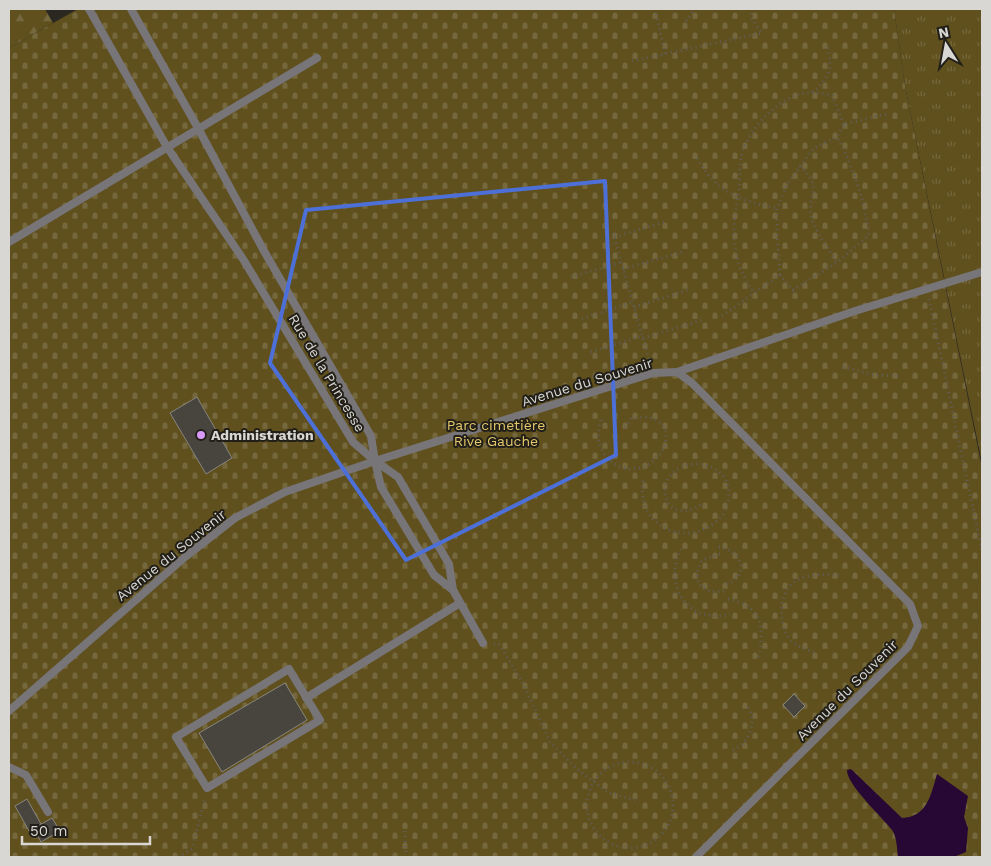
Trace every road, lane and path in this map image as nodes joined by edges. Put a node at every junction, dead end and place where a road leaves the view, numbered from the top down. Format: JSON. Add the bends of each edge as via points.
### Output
{"nodes":[{"id":1,"x":89,"y":9,"type":"edge"},
{"id":2,"x":132,"y":9,"type":"edge"},
{"id":3,"x":655,"y":9,"type":"edge"},
{"id":4,"x":695,"y":9,"type":"edge"},
{"id":5,"x":751,"y":9,"type":"edge"},
{"id":6,"x":686,"y":21,"type":"dead end"},
{"id":7,"x":828,"y":47,"type":"dead end"},
{"id":8,"x":665,"y":54,"type":"junction"},
{"id":9,"x":317,"y":58,"type":"dead end"},
{"id":10,"x":632,"y":61,"type":"dead end"},
{"id":11,"x":812,"y":92,"type":"junction"},
{"id":12,"x":886,"y":114,"type":"dead end"},
{"id":13,"x":844,"y":124,"type":"junction"},
{"id":14,"x":198,"y":128,"type":"junction"},
{"id":15,"x":837,"y":137,"type":"junction"},
{"id":16,"x":167,"y":147,"type":"junction"},
{"id":17,"x":697,"y":158,"type":"dead end"},
{"id":18,"x":800,"y":166,"type":"junction"},
{"id":19,"x":737,"y":199,"type":"junction"},
{"id":20,"x":778,"y":208,"type":"junction"},
{"id":21,"x":665,"y":222,"type":"dead end"},
{"id":22,"x":613,"y":233,"type":"dead end"},
{"id":23,"x":615,"y":237,"type":"junction"},
{"id":24,"x":9,"y":242,"type":"edge"},
{"id":25,"x":683,"y":252,"type":"dead end"},
{"id":26,"x":622,"y":262,"type":"junction"},
{"id":27,"x":836,"y":262,"type":"junction"},
{"id":28,"x":623,"y":269,"type":"junction"},
{"id":29,"x":982,"y":272,"type":"edge"},
{"id":30,"x":780,"y":275,"type":"junction"},
{"id":31,"x":571,"y":277,"type":"dead end"},
{"id":32,"x":691,"y":289,"type":"dead end"},
{"id":33,"x":926,"y":289,"type":"junction"},
{"id":34,"x":754,"y":293,"type":"junction"},
{"id":35,"x":633,"y":305,"type":"junction"},
{"id":36,"x":722,"y":316,"type":"dead end"},
{"id":37,"x":582,"y":319,"type":"dead end"},
{"id":38,"x":702,"y":320,"type":"dead end"},
{"id":39,"x":642,"y":337,"type":"junction"},
{"id":40,"x":590,"y":352,"type":"dead end"},
{"id":41,"x":843,"y":367,"type":"dead end"},
{"id":42,"x":677,"y":372,"type":"junction"},
{"id":43,"x":653,"y":373,"type":"junction"},
{"id":44,"x":899,"y":376,"type":"dead end"},
{"id":45,"x":601,"y":420,"type":"dead end"},
{"id":46,"x":623,"y":430,"type":"dead end"},
{"id":47,"x":375,"y":461,"type":"junction"},
{"id":48,"x":643,"y":481,"type":"dead end"},
{"id":49,"x":702,"y":504,"type":"dead end"},
{"id":50,"x":718,"y":547,"type":"dead end"},
{"id":51,"x":681,"y":549,"type":"dead end"},
{"id":52,"x":982,"y":550,"type":"edge"},
{"id":53,"x":720,"y":554,"type":"dead end"},
{"id":54,"x":839,"y":575,"type":"dead end"},
{"id":55,"x":726,"y":584,"type":"dead end"},
{"id":56,"x":453,"y":590,"type":"junction"},
{"id":57,"x":727,"y":592,"type":"dead end"},
{"id":58,"x":728,"y":599,"type":"dead end"},
{"id":59,"x":460,"y":603,"type":"junction"},
{"id":60,"x":730,"y":616,"type":"dead end"},
{"id":61,"x":483,"y":643,"type":"joint"},
{"id":62,"x":814,"y":652,"type":"dead end"},
{"id":63,"x":758,"y":660,"type":"dead end"},
{"id":64,"x":306,"y":698,"type":"junction"},
{"id":65,"x":747,"y":706,"type":"dead end"},
{"id":66,"x":9,"y":711,"type":"edge"},
{"id":67,"x":733,"y":750,"type":"dead end"},
{"id":68,"x":9,"y":767,"type":"edge"},
{"id":69,"x":593,"y":782,"type":"junction"},
{"id":70,"x":207,"y":788,"type":"junction"},
{"id":71,"x":638,"y":801,"type":"dead end"},
{"id":72,"x":48,"y":812,"type":"dead end"},
{"id":73,"x":405,"y":831,"type":"dead end"},
{"id":74,"x":178,"y":857,"type":"edge"},
{"id":75,"x":406,"y":857,"type":"edge"},
{"id":76,"x":696,"y":857,"type":"edge"}],
"edges":[{"from":1,"to":16,"type":"lane","name":"Rue de la Princesse"},
{"from":2,"to":14,"type":"lane","name":"Rue de la Princesse"},
{"from":3,"to":8,"type":"path"},
{"from":4,"to":6,"type":"path"},
{"from":5,"to":8,"type":"path","via":[[752,19],[762,33]]},
{"from":7,"to":11,"type":"path","via":[[830,74]]},
{"from":8,"to":10,"type":"path"},
{"from":9,"to":14,"type":"lane"},
{"from":11,"to":13,"type":"path","via":[[832,95]]},
{"from":11,"to":19,"type":"path","via":[[794,96],[758,124],[743,150]]},
{"from":12,"to":13,"type":"path"},
{"from":13,"to":15,"type":"path"},
{"from":14,"to":16,"type":"lane"},
{"from":14,"to":47,"type":"lane","name":"Rue de la Princesse","via":[[264,251],[371,436]]},
{"from":15,"to":18,"type":"path","via":[[814,148]]},
{"from":15,"to":27,"type":"path","via":[[851,162],[863,198],[870,235]]},
{"from":16,"to":24,"type":"lane"},
{"from":16,"to":47,"type":"lane","name":"Rue de la Princesse","via":[[243,259],[354,442]]},
{"from":17,"to":19,"type":"path","via":[[705,174]]},
{"from":18,"to":20,"type":"path","via":[[788,183]]},
{"from":18,"to":27,"type":"path","via":[[815,185],[811,212],[813,222]]},
{"from":19,"to":20,"type":"path"},
{"from":19,"to":34,"type":"path","via":[[733,243],[742,275]]},
{"from":20,"to":30,"type":"path"},
{"from":21,"to":23,"type":"path"},
{"from":22,"to":23,"type":"path"},
{"from":23,"to":26,"type":"path"},
{"from":25,"to":28,"type":"path"},
{"from":26,"to":28,"type":"path"},
{"from":26,"to":31,"type":"path"},
{"from":27,"to":30,"type":"path","via":[[793,290]]},
{"from":28,"to":35,"type":"path"},
{"from":29,"to":33,"type":"lane"},
{"from":30,"to":34,"type":"path"},
{"from":32,"to":35,"type":"path"},
{"from":33,"to":42,"type":"lane","via":[[855,310]]},
{"from":33,"to":52,"type":"path"},
{"from":34,"to":36,"type":"path"},
{"from":35,"to":37,"type":"path"},
{"from":35,"to":39,"type":"path"},
{"from":38,"to":39,"type":"path"},
{"from":39,"to":40,"type":"path"},
{"from":39,"to":43,"type":"path"},
{"from":41,"to":44,"type":"path","via":[[875,375]]},
{"from":42,"to":43,"type":"lane","name":"Avenue du Souvenir"},
{"from":42,"to":76,"type":"lane","name":"Avenue du Souvenir","via":[[692,383],[910,604],[918,626],[908,647]]},
{"from":43,"to":47,"type":"lane","name":"Avenue du Souvenir"},
{"from":45,"to":46,"type":"path","via":[[599,445],[616,466],[644,467],[658,457],[665,444],[664,426],[656,419],[646,416],[632,418]]},
{"from":47,"to":56,"type":"lane","via":[[381,487],[434,575]]},
{"from":47,"to":56,"type":"lane","via":[[398,477],[449,564]]},
{"from":47,"to":66,"type":"lane","name":"Avenue du Souvenir","via":[[285,492],[235,518],[185,557]]},
{"from":48,"to":49,"type":"path","via":[[641,493],[654,522],[665,529],[686,534],[702,532],[722,516],[730,488],[725,477],[704,464],[690,464],[674,472],[666,480],[664,491],[666,503],[674,509],[692,511]]},
{"from":50,"to":55,"type":"path","via":[[736,553],[740,562],[736,579]]},
{"from":51,"to":60,"type":"path","via":[[675,560],[674,575],[682,600],[704,614]]},
{"from":53,"to":57,"type":"path","via":[[702,560],[697,569],[698,580],[710,592]]},
{"from":54,"to":62,"type":"path","via":[[826,574],[798,580],[788,588],[783,602],[781,617],[786,631],[793,642]]},
{"from":56,"to":59,"type":"lane"},
{"from":58,"to":63,"type":"path","via":[[750,607],[762,627]]},
{"from":59,"to":61,"type":"lane"},
{"from":59,"to":64,"type":"lane"},
{"from":61,"to":69,"type":"path","via":[[500,644],[523,683],[550,742]]},
{"from":64,"to":70,"type":"lane","via":[[320,720]]},
{"from":64,"to":70,"type":"lane","via":[[289,669],[176,737]]},
{"from":65,"to":67,"type":"path","via":[[752,713],[749,735]]},
{"from":68,"to":72,"type":"lane","via":[[26,775]]},
{"from":69,"to":69,"type":"path","via":[[587,796],[587,813],[593,828],[604,840],[619,847],[635,848],[650,843],[663,833],[672,817],[673,799],[667,782],[654,768],[637,762],[624,762],[612,765]]},
{"from":69,"to":71,"type":"path","via":[[607,792]]},
{"from":70,"to":74,"type":"path","via":[[192,849]]},
{"from":73,"to":75,"type":"path"}]}
